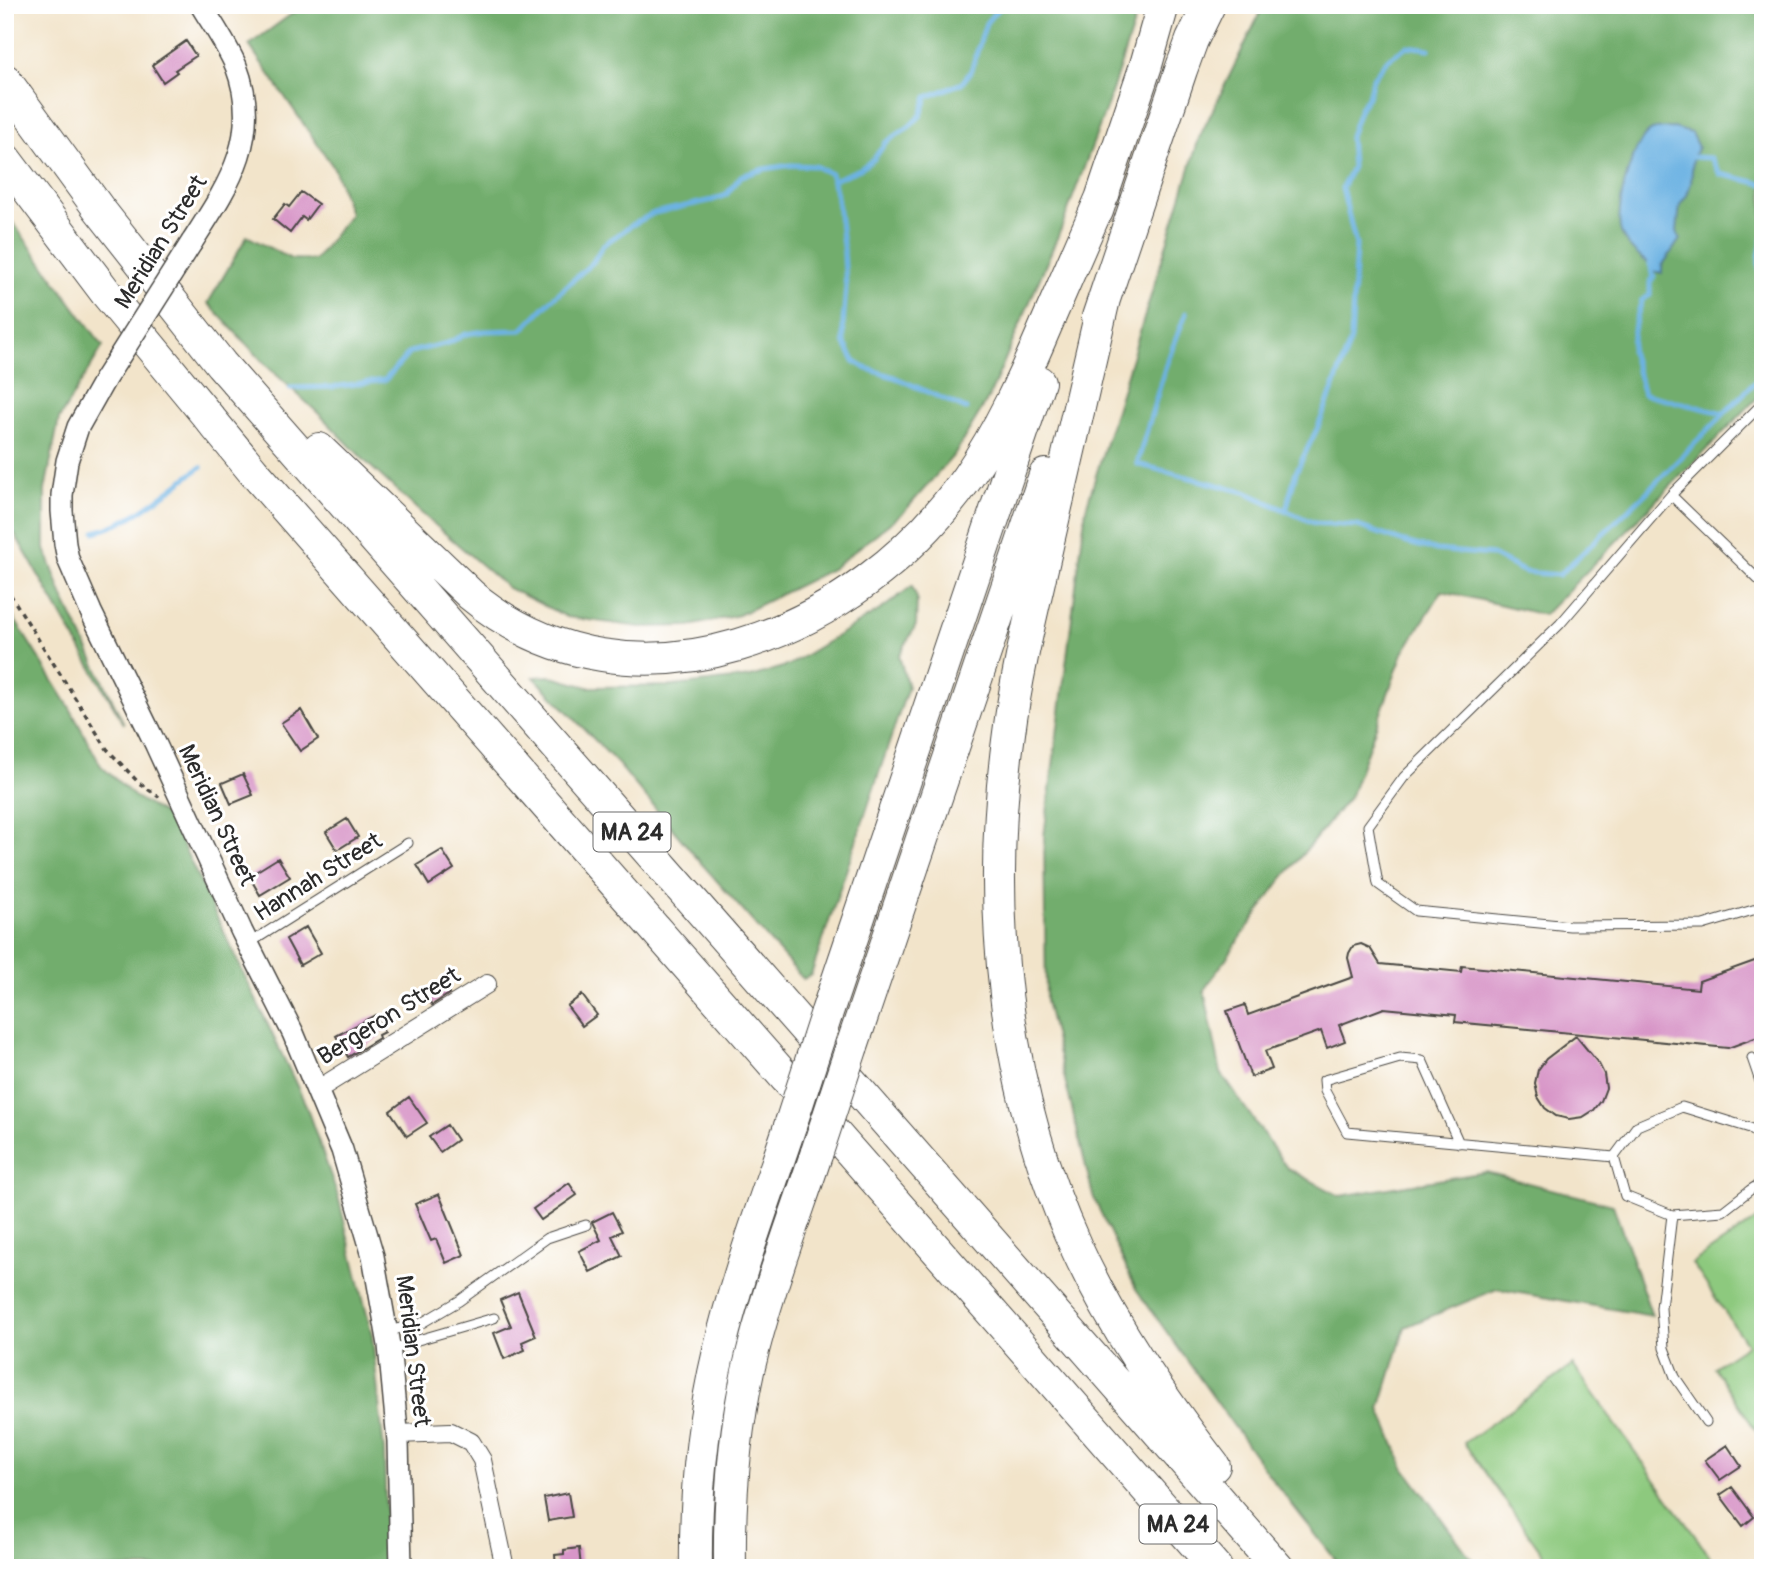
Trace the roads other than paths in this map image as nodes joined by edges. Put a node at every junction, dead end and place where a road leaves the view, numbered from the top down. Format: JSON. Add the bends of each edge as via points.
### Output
{"nodes":[{"id":1,"x":201,"y":5,"type":"edge"},
{"id":2,"x":1163,"y":5,"type":"edge"},
{"id":3,"x":1209,"y":5,"type":"edge"},
{"id":4,"x":5,"y":80,"type":"edge"},
{"id":5,"x":5,"y":159,"type":"edge"},
{"id":6,"x":1104,"y":192,"type":"junction"},
{"id":7,"x":1104,"y":299,"type":"junction"},
{"id":8,"x":180,"y":313,"type":"junction"},
{"id":9,"x":1763,"y":403,"type":"edge"},
{"id":10,"x":1671,"y":495,"type":"junction"},
{"id":11,"x":1763,"y":584,"type":"edge"},
{"id":12,"x":408,"y":843,"type":"dead end"},
{"id":13,"x":1763,"y":907,"type":"edge"},
{"id":14,"x":248,"y":944,"type":"junction"},
{"id":15,"x":486,"y":984,"type":"dead end"},
{"id":16,"x":1752,"y":1058,"type":"dead end"},
{"id":17,"x":317,"y":1090,"type":"junction"},
{"id":18,"x":1763,"y":1090,"type":"edge"},
{"id":19,"x":1763,"y":1122,"type":"edge"},
{"id":20,"x":1759,"y":1136,"type":"edge"},
{"id":21,"x":1459,"y":1143,"type":"junction"},
{"id":22,"x":1614,"y":1157,"type":"junction"},
{"id":23,"x":1763,"y":1182,"type":"edge"},
{"id":24,"x":1672,"y":1215,"type":"junction"},
{"id":25,"x":586,"y":1225,"type":"dead end"},
{"id":26,"x":494,"y":1318,"type":"dead end"},
{"id":27,"x":388,"y":1341,"type":"junction"},
{"id":28,"x":1706,"y":1422,"type":"dead end"},
{"id":29,"x":397,"y":1434,"type":"junction"},
{"id":30,"x":1139,"y":1480,"type":"junction"},
{"id":31,"x":401,"y":1568,"type":"edge"},
{"id":32,"x":505,"y":1568,"type":"edge"},
{"id":33,"x":696,"y":1568,"type":"edge"},
{"id":34,"x":730,"y":1568,"type":"edge"},
{"id":35,"x":1206,"y":1568,"type":"edge"},
{"id":36,"x":1216,"y":1568,"type":"edge"},
{"id":37,"x":1278,"y":1568,"type":"edge"},
{"id":38,"x":1292,"y":1568,"type":"edge"}],
"edges":[{"from":1,"to":14,"type":"street","name":"Meridian Street","bridge":true,"via":[[230,53],[244,93],[241,149],[221,198],[78,427],[62,495],[65,544],[80,590]]},
{"from":2,"to":6,"type":"highway"},
{"from":3,"to":7,"type":"highway","via":[[1181,71]]},
{"from":4,"to":8,"type":"highway","number":"MA 24"},
{"from":5,"to":30,"type":"highway","number":"MA 24","via":[[107,294],[253,471]]},
{"from":6,"to":8,"type":"highway","via":[[1003,418],[971,472],[935,519],[862,584],[805,619],[744,644],[696,655],[645,658],[587,651],[541,638],[499,615],[455,580]]},
{"from":6,"to":33,"type":"highway","bridge":true,"via":[[737,1287],[706,1417]]},
{"from":7,"to":34,"type":"highway","bridge":true,"via":[[764,1311],[741,1407],[733,1471]]},
{"from":7,"to":38,"type":"highway","via":[[1025,641],[1008,737],[999,867],[1008,1009],[1041,1157],[1091,1277],[1163,1395]]},
{"from":8,"to":37,"type":"highway","number":"MA 24"},
{"from":9,"to":10,"type":"lane"},
{"from":10,"to":11,"type":"lane"},
{"from":10,"to":13,"type":"lane","via":[[1560,624],[1404,777],[1368,826],[1378,884],[1416,911],[1570,926],[1703,925]]},
{"from":12,"to":14,"type":"lane","name":"Hannah Street"},
{"from":14,"to":17,"type":"street","name":"Meridian Street"},
{"from":15,"to":17,"type":"street","name":"Bergeron Street"},
{"from":16,"to":18,"type":"lane"},
{"from":17,"to":27,"type":"street","name":"Meridian Street","via":[[342,1150],[373,1256]]},
{"from":19,"to":20,"type":"lane"},
{"from":20,"to":22,"type":"lane","via":[[1750,1128],[1682,1107],[1637,1126]]},
{"from":21,"to":21,"type":"lane","via":[[1347,1132],[1325,1091],[1324,1080],[1400,1058],[1422,1060]]},
{"from":21,"to":22,"type":"lane"},
{"from":22,"to":24,"type":"lane","via":[[1625,1196]]},
{"from":23,"to":24,"type":"lane","via":[[1723,1211]]},
{"from":24,"to":28,"type":"lane","via":[[1661,1308],[1664,1348],[1675,1377]]},
{"from":25,"to":27,"type":"lane","via":[[547,1238],[459,1301]]},
{"from":26,"to":27,"type":"lane","via":[[418,1340]]},
{"from":27,"to":29,"type":"street","name":"Meridian Street"},
{"from":29,"to":31,"type":"street","name":"Meridian Street"},
{"from":29,"to":32,"type":"street","via":[[451,1433],[471,1442],[482,1460]]},
{"from":30,"to":35,"type":"highway"},
{"from":30,"to":36,"type":"highway","number":"MA 24"}]}
